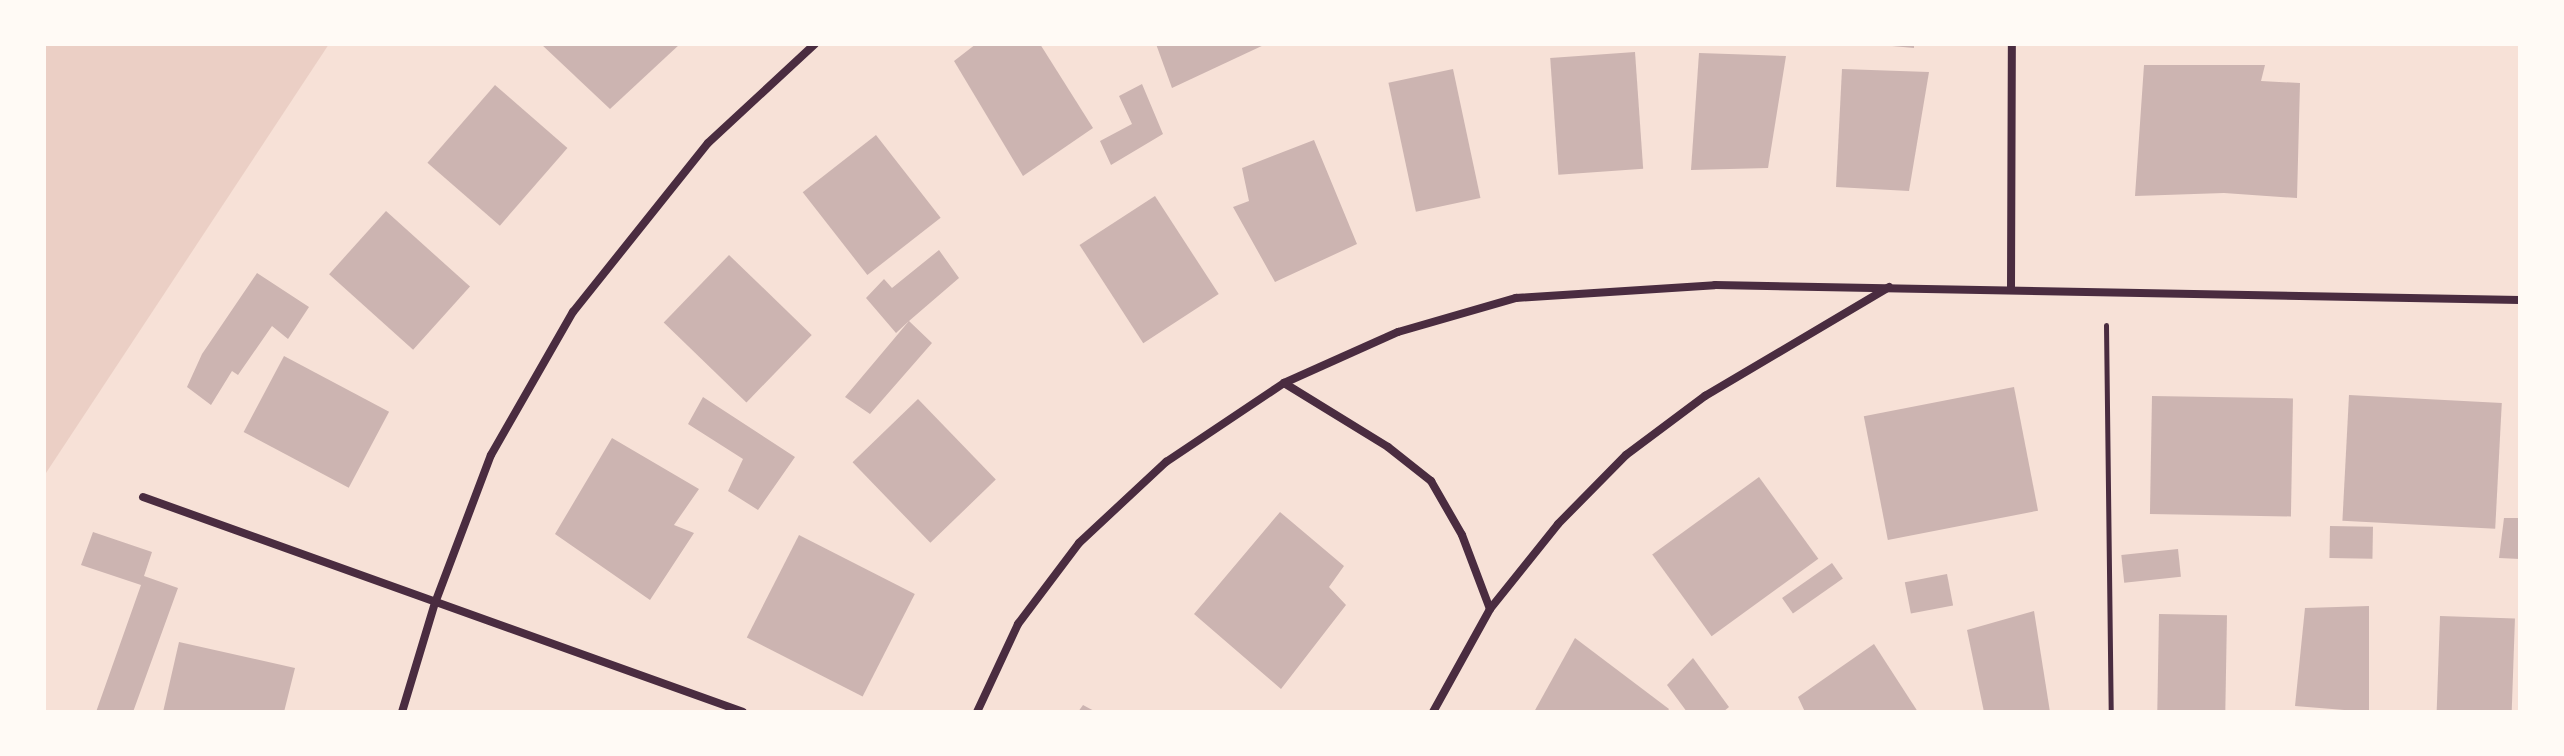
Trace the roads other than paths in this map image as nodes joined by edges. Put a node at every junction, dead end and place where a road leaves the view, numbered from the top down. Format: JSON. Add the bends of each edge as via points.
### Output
{"nodes":[{"id":1,"x":815,"y":44,"type":"edge"},
{"id":2,"x":2012,"y":44,"type":"edge"},
{"id":3,"x":1889,"y":287,"type":"junction"},
{"id":4,"x":2011,"y":289,"type":"junction"},
{"id":5,"x":2520,"y":300,"type":"edge"},
{"id":6,"x":1284,"y":383,"type":"junction"},
{"id":7,"x":143,"y":497,"type":"dead end"},
{"id":8,"x":435,"y":603,"type":"junction"},
{"id":9,"x":1490,"y":609,"type":"junction"},
{"id":10,"x":402,"y":712,"type":"edge"},
{"id":11,"x":743,"y":712,"type":"edge"},
{"id":12,"x":977,"y":712,"type":"edge"},
{"id":13,"x":1433,"y":712,"type":"edge"}],
"edges":[{"from":1,"to":8,"type":"street","via":[[708,143],[573,312],[491,455]]},
{"from":2,"to":4,"type":"street"},
{"from":3,"to":4,"type":"street"},
{"from":3,"to":6,"type":"street","via":[[1715,285],[1516,298],[1398,332]]},
{"from":3,"to":9,"type":"street","via":[[1705,396],[1626,455],[1558,524]]},
{"from":4,"to":5,"type":"street"},
{"from":6,"to":9,"type":"street","via":[[1388,447],[1431,481],[1462,535]]},
{"from":6,"to":12,"type":"street","via":[[1166,462],[1079,543],[1018,624]]},
{"from":7,"to":8,"type":"street"},
{"from":8,"to":10,"type":"street"},
{"from":8,"to":11,"type":"street"},
{"from":9,"to":13,"type":"street"}]}
